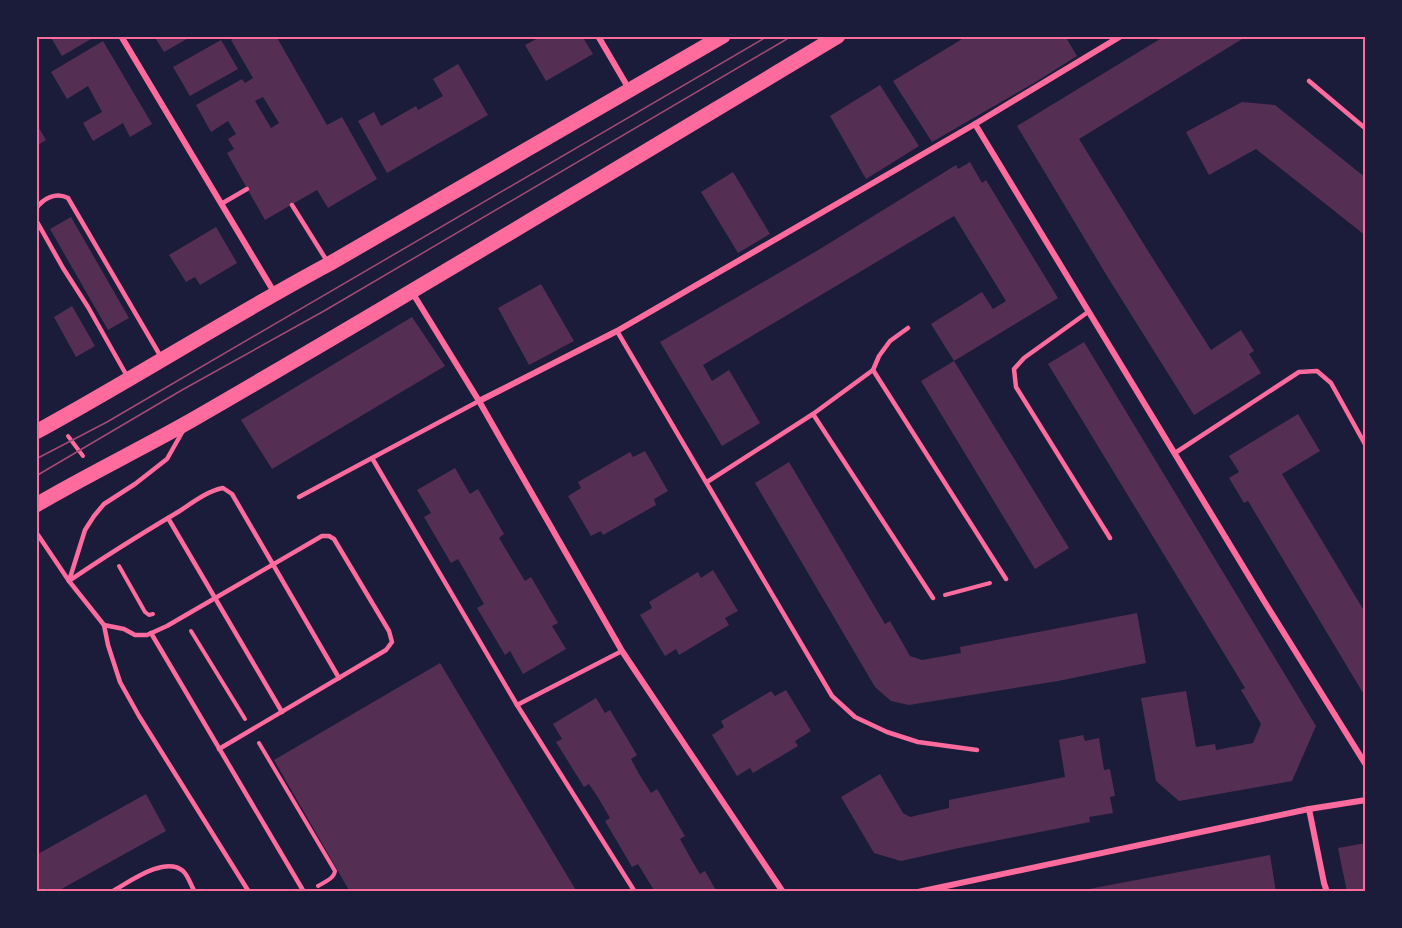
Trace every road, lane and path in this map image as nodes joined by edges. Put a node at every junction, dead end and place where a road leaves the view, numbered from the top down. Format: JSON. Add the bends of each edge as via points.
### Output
{"nodes":[{"id":1,"x":121,"y":36,"type":"edge"},
{"id":2,"x":598,"y":36,"type":"edge"},
{"id":3,"x":723,"y":36,"type":"edge"},
{"id":4,"x":838,"y":36,"type":"edge"},
{"id":5,"x":1121,"y":36,"type":"edge"},
{"id":6,"x":1309,"y":81,"type":"dead end"},
{"id":7,"x":630,"y":89,"type":"junction"},
{"id":8,"x":975,"y":124,"type":"junction"},
{"id":9,"x":1366,"y":129,"type":"edge"},
{"id":10,"x":247,"y":189,"type":"dead end"},
{"id":11,"x":221,"y":204,"type":"junction"},
{"id":12,"x":292,"y":205,"type":"dead end"},
{"id":13,"x":36,"y":209,"type":"edge"},
{"id":14,"x":36,"y":220,"type":"edge"},
{"id":15,"x":329,"y":264,"type":"junction"},
{"id":16,"x":412,"y":292,"type":"junction"},
{"id":17,"x":275,"y":293,"type":"junction"},
{"id":18,"x":1089,"y":312,"type":"junction"},
{"id":19,"x":908,"y":328,"type":"dead end"},
{"id":20,"x":617,"y":331,"type":"junction"},
{"id":21,"x":163,"y":359,"type":"junction"},
{"id":22,"x":873,"y":370,"type":"junction"},
{"id":23,"x":129,"y":380,"type":"junction"},
{"id":24,"x":479,"y":401,"type":"junction"},
{"id":25,"x":813,"y":414,"type":"junction"},
{"id":26,"x":189,"y":421,"type":"junction"},
{"id":27,"x":36,"y":432,"type":"edge"},
{"id":28,"x":1366,"y":446,"type":"edge"},
{"id":29,"x":1175,"y":453,"type":"junction"},
{"id":30,"x":372,"y":458,"type":"junction"},
{"id":31,"x":707,"y":482,"type":"junction"},
{"id":32,"x":298,"y":497,"type":"dead end"},
{"id":33,"x":36,"y":505,"type":"edge"},
{"id":34,"x":168,"y":518,"type":"junction"},
{"id":35,"x":36,"y":532,"type":"edge"},
{"id":36,"x":1110,"y":538,"type":"dead end"},
{"id":37,"x":111,"y":552,"type":"junction"},
{"id":38,"x":273,"y":565,"type":"junction"},
{"id":39,"x":1006,"y":579,"type":"joint"},
{"id":40,"x":69,"y":582,"type":"junction"},
{"id":41,"x":215,"y":598,"type":"junction"},
{"id":42,"x":933,"y":598,"type":"joint"},
{"id":43,"x":177,"y":620,"type":"junction"},
{"id":44,"x":104,"y":625,"type":"junction"},
{"id":45,"x":151,"y":633,"type":"junction"},
{"id":46,"x":622,"y":651,"type":"junction"},
{"id":47,"x":339,"y":678,"type":"junction"},
{"id":48,"x":517,"y":705,"type":"junction"},
{"id":49,"x":282,"y":712,"type":"junction"},
{"id":50,"x":251,"y":730,"type":"junction"},
{"id":51,"x":219,"y":748,"type":"junction"},
{"id":52,"x":977,"y":750,"type":"dead end"},
{"id":53,"x":1366,"y":765,"type":"edge"},
{"id":54,"x":1366,"y":800,"type":"edge"},
{"id":55,"x":1309,"y":809,"type":"junction"},
{"id":56,"x":315,"y":887,"type":"dead end"},
{"id":57,"x":111,"y":892,"type":"edge"},
{"id":58,"x":195,"y":892,"type":"edge"},
{"id":59,"x":249,"y":892,"type":"edge"},
{"id":60,"x":304,"y":892,"type":"edge"},
{"id":61,"x":635,"y":892,"type":"edge"},
{"id":62,"x":783,"y":892,"type":"edge"},
{"id":63,"x":918,"y":892,"type":"edge"},
{"id":64,"x":1327,"y":892,"type":"edge"}],
"edges":[{"from":1,"to":11,"type":"street"},
{"from":2,"to":7,"type":"street"},
{"from":3,"to":7,"type":"main road"},
{"from":4,"to":16,"type":"main road"},
{"from":5,"to":8,"type":"street"},
{"from":6,"to":9,"type":"lane"},
{"from":7,"to":15,"type":"main road"},
{"from":8,"to":18,"type":"street"},
{"from":8,"to":20,"type":"street"},
{"from":10,"to":11,"type":"lane"},
{"from":11,"to":17,"type":"street"},
{"from":12,"to":15,"type":"lane"},
{"from":13,"to":21,"type":"lane","via":[[55,195],[68,198]]},
{"from":14,"to":23,"type":"lane"},
{"from":15,"to":17,"type":"main road"},
{"from":16,"to":24,"type":"street"},
{"from":16,"to":26,"type":"main road"},
{"from":17,"to":21,"type":"main road"},
{"from":18,"to":29,"type":"street"},
{"from":18,"to":36,"type":"lane","via":[[1014,369],[1016,387]]},
{"from":19,"to":22,"type":"lane","via":[[890,342]]},
{"from":20,"to":24,"type":"street"},
{"from":20,"to":31,"type":"lane"},
{"from":21,"to":23,"type":"main road"},
{"from":22,"to":25,"type":"lane"},
{"from":22,"to":39,"type":"lane"},
{"from":23,"to":27,"type":"main road"},
{"from":24,"to":30,"type":"lane"},
{"from":24,"to":46,"type":"street"},
{"from":25,"to":31,"type":"lane"},
{"from":25,"to":42,"type":"lane"},
{"from":26,"to":33,"type":"main road"},
{"from":26,"to":40,"type":"lane","via":[[167,459],[99,509],[85,530]]},
{"from":28,"to":29,"type":"lane","via":[[1331,383],[1317,371],[1299,372]]},
{"from":29,"to":53,"type":"street"},
{"from":30,"to":32,"type":"lane"},
{"from":30,"to":48,"type":"lane"},
{"from":31,"to":52,"type":"lane","via":[[831,696],[855,717],[887,732],[918,742]]},
{"from":34,"to":37,"type":"lane"},
{"from":34,"to":38,"type":"lane","via":[[214,490],[223,489],[232,494]]},
{"from":34,"to":41,"type":"lane"},
{"from":35,"to":40,"type":"lane"},
{"from":37,"to":40,"type":"lane"},
{"from":37,"to":43,"type":"path","via":[[145,612],[149,615],[168,606]]},
{"from":38,"to":41,"type":"lane"},
{"from":38,"to":47,"type":"lane"},
{"from":38,"to":47,"type":"lane","via":[[322,536],[329,536],[338,544],[372,602],[392,642],[386,650]]},
{"from":39,"to":42,"type":"path"},
{"from":40,"to":44,"type":"lane"},
{"from":41,"to":43,"type":"lane"},
{"from":41,"to":49,"type":"lane"},
{"from":43,"to":45,"type":"lane"},
{"from":43,"to":50,"type":"path","via":[[183,632],[193,632]]},
{"from":44,"to":45,"type":"lane","via":[[135,635]]},
{"from":44,"to":59,"type":"lane","via":[[120,682]]},
{"from":45,"to":51,"type":"lane"},
{"from":46,"to":48,"type":"lane"},
{"from":46,"to":62,"type":"street"},
{"from":47,"to":49,"type":"lane"},
{"from":48,"to":61,"type":"lane"},
{"from":49,"to":50,"type":"lane"},
{"from":50,"to":51,"type":"lane"},
{"from":50,"to":56,"type":"path","via":[[335,871]]},
{"from":51,"to":60,"type":"lane"},
{"from":54,"to":55,"type":"street"},
{"from":55,"to":63,"type":"street"},
{"from":55,"to":64,"type":"street"},
{"from":57,"to":58,"type":"lane","via":[[153,869],[171,865],[183,871]]}]}
